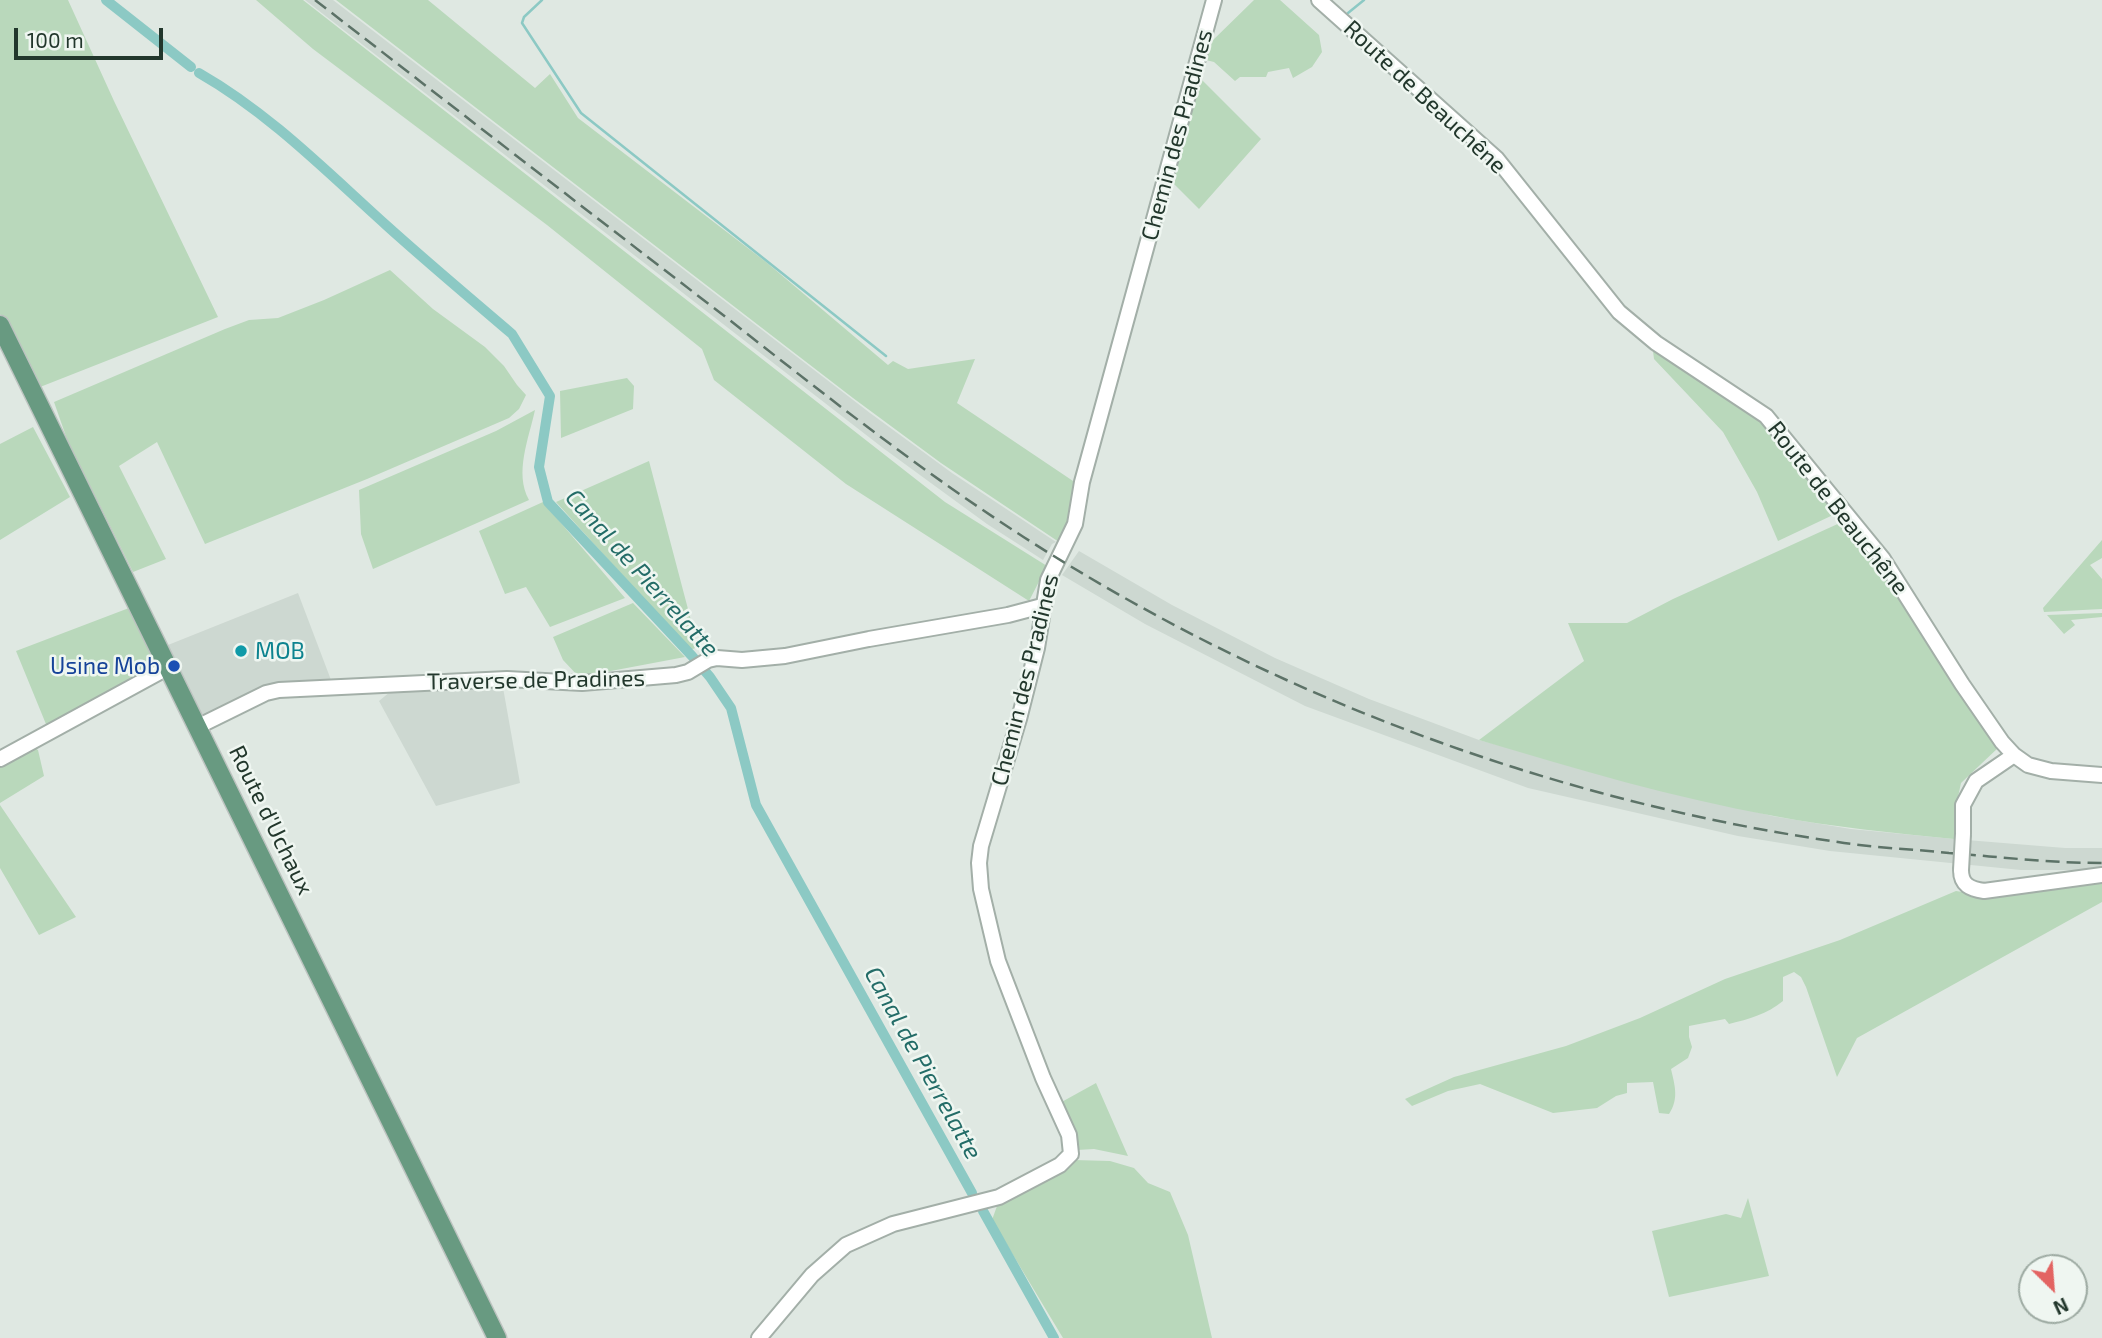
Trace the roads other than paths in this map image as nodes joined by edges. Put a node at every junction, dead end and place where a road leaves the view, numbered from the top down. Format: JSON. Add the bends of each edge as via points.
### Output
{"nodes":[{"id":1,"x":1214,"y":0,"type":"edge"},
{"id":2,"x":1319,"y":0,"type":"edge"},
{"id":3,"x":0,"y":325,"type":"edge"},
{"id":4,"x":1042,"y":606,"type":"junction"},
{"id":5,"x":167,"y":668,"type":"junction"},
{"id":6,"x":197,"y":727,"type":"junction"},
{"id":7,"x":2014,"y":755,"type":"junction"},
{"id":8,"x":0,"y":759,"type":"edge"},
{"id":9,"x":2102,"y":775,"type":"edge"},
{"id":10,"x":2102,"y":875,"type":"edge"},
{"id":11,"x":497,"y":1338,"type":"edge"},
{"id":12,"x":759,"y":1338,"type":"edge"}],
"edges":[{"from":1,"to":4,"type":"street","name":"Chemin des Pradines","via":[[1082,482],[1075,524],[1052,570]]},
{"from":2,"to":7,"type":"street","name":"Route de Beauchêne","via":[[1497,159],[1619,312],[1766,416],[1884,559],[1962,684]]},
{"from":3,"to":5,"type":"main road","name":"Route d'Uchaux"},
{"from":4,"to":6,"type":"street","name":"Traverse de Pradines","via":[[785,656],[717,658],[676,675],[582,683],[508,679],[279,690]]},
{"from":4,"to":12,"type":"street","name":"Chemin des Pradines","via":[[1037,648],[979,863],[998,961],[1069,1135],[1071,1154],[1060,1165],[999,1196],[893,1224],[846,1245],[812,1275]]},
{"from":5,"to":6,"type":"main road","name":"Route d'Uchaux"},
{"from":5,"to":8,"type":"street"},
{"from":6,"to":11,"type":"main road","name":"Route d'Uchaux"},
{"from":7,"to":9,"type":"street","name":"Route de Beauchêne","via":[[2028,765],[2051,771]]},
{"from":7,"to":10,"type":"street","bridge":true,"via":[[1976,781],[1963,805],[1961,870],[1965,884],[1984,891]]}]}
